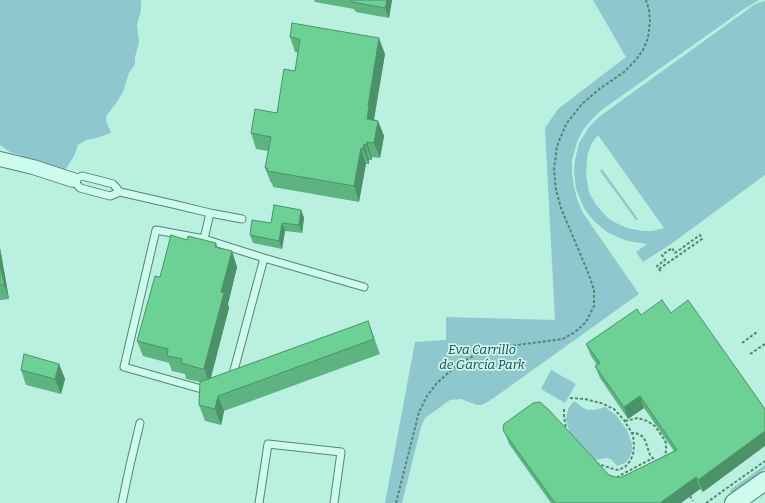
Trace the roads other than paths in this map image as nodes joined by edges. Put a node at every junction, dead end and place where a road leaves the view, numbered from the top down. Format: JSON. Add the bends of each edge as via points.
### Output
{"nodes":[{"id":1,"x":0,"y":159,"type":"edge"},
{"id":2,"x":73,"y":180,"type":"junction"},
{"id":3,"x":120,"y":192,"type":"junction"},
{"id":4,"x":210,"y":214,"type":"junction"},
{"id":5,"x":242,"y":219,"type":"dead end"},
{"id":6,"x":204,"y":239,"type":"junction"},
{"id":7,"x":264,"y":258,"type":"junction"},
{"id":8,"x":364,"y":287,"type":"dead end"},
{"id":9,"x":224,"y":382,"type":"edge"},
{"id":10,"x":212,"y":388,"type":"edge"},
{"id":11,"x":140,"y":423,"type":"dead end"},
{"id":12,"x":765,"y":481,"type":"edge"},
{"id":13,"x":122,"y":503,"type":"edge"},
{"id":14,"x":258,"y":503,"type":"edge"},
{"id":15,"x":334,"y":503,"type":"edge"},
{"id":16,"x":734,"y":503,"type":"edge"}],
"edges":[{"from":1,"to":2,"type":"street"},
{"from":2,"to":3,"type":"lane","via":[[80,188],[110,196]]},
{"from":2,"to":3,"type":"lane","via":[[82,176],[98,180],[113,184]]},
{"from":3,"to":4,"type":"lane"},
{"from":4,"to":5,"type":"lane"},
{"from":4,"to":6,"type":"lane"},
{"from":6,"to":7,"type":"lane"},
{"from":6,"to":10,"type":"lane","via":[[156,230],[124,367],[205,390]]},
{"from":7,"to":8,"type":"lane"},
{"from":7,"to":9,"type":"lane","via":[[234,374]]},
{"from":11,"to":13,"type":"lane"},
{"from":12,"to":16,"type":"street"},
{"from":14,"to":15,"type":"lane","via":[[268,444],[341,452]]}]}
